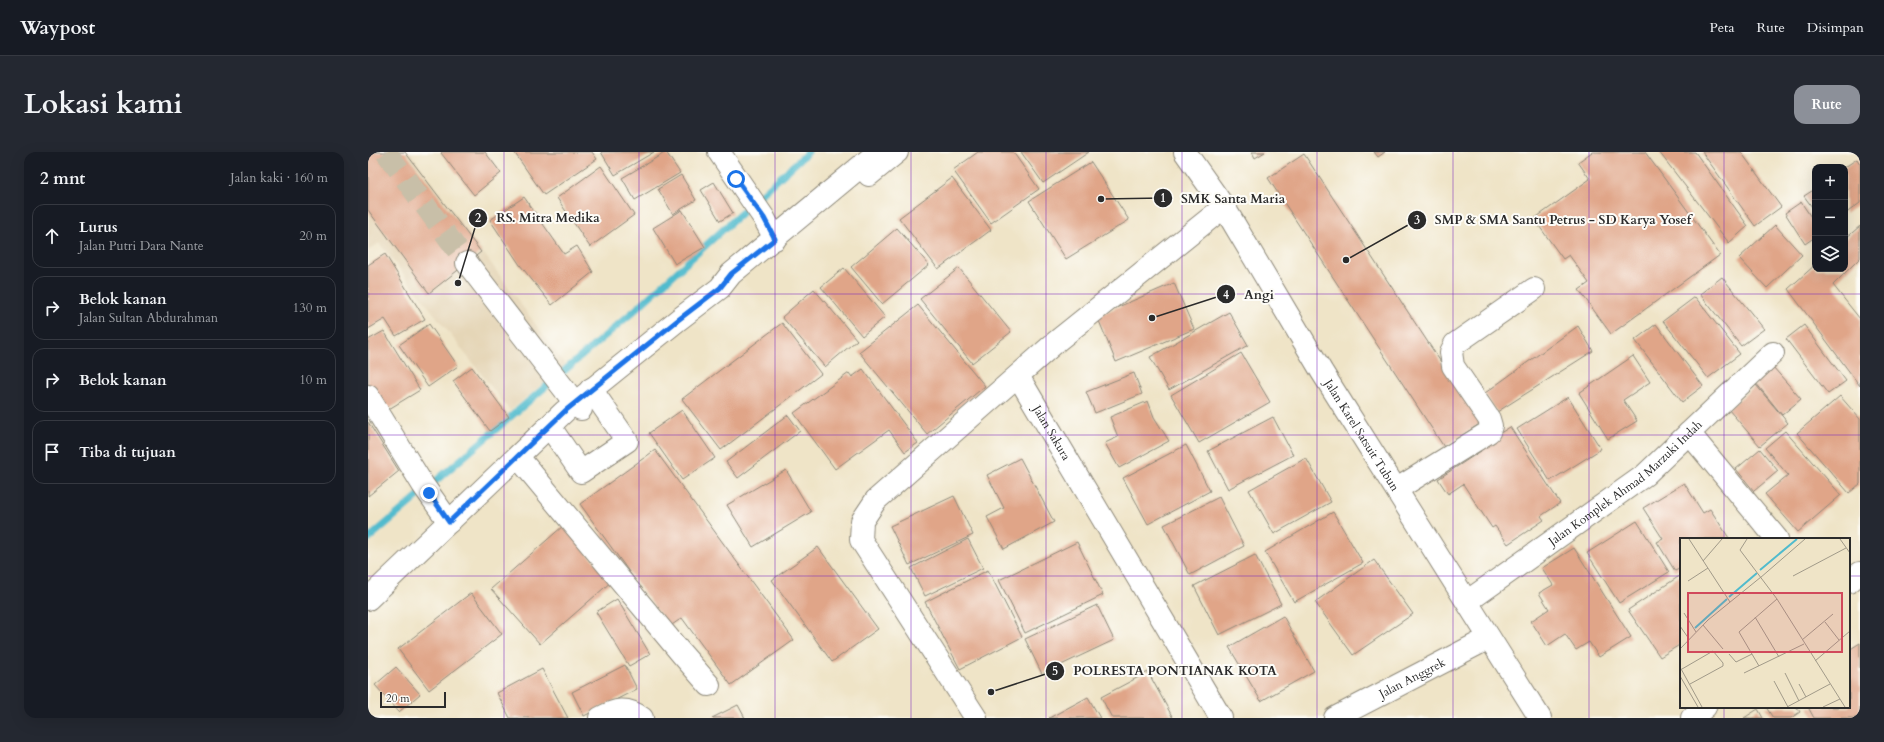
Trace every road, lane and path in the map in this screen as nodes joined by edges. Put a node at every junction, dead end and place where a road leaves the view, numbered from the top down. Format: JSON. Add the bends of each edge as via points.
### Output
{"nodes":[{"id":1,"x":719,"y":152,"type":"edge"},
{"id":2,"x":878,"y":152,"type":"edge"},
{"id":3,"x":897,"y":152,"type":"edge"},
{"id":4,"x":1185,"y":152,"type":"edge"},
{"id":5,"x":1224,"y":207,"type":"junction"},
{"id":6,"x":775,"y":239,"type":"junction"},
{"id":7,"x":472,"y":270,"type":"tunnel mouth"},
{"id":8,"x":729,"y":285,"type":"junction"},
{"id":9,"x":1534,"y":289,"type":"dead end"},
{"id":10,"x":1773,"y":353,"type":"dead end"},
{"id":11,"x":1018,"y":376,"type":"junction"},
{"id":12,"x":591,"y":389,"type":"junction"},
{"id":13,"x":368,"y":396,"type":"edge"},
{"id":14,"x":573,"y":410,"type":"junction"},
{"id":15,"x":550,"y":427,"type":"junction"},
{"id":16,"x":1689,"y":433,"type":"junction"},
{"id":17,"x":518,"y":456,"type":"junction"},
{"id":18,"x":1397,"y":489,"type":"junction"},
{"id":19,"x":449,"y":522,"type":"junction"},
{"id":20,"x":1776,"y":538,"type":"edge"},
{"id":21,"x":1860,"y":573,"type":"edge"},
{"id":22,"x":1850,"y":581,"type":"edge"},
{"id":23,"x":370,"y":592,"type":"edge"},
{"id":24,"x":1468,"y":602,"type":"junction"},
{"id":25,"x":1489,"y":638,"type":"junction"},
{"id":26,"x":710,"y":685,"type":"dead end"},
{"id":27,"x":1704,"y":708,"type":"edge"},
{"id":28,"x":600,"y":718,"type":"edge"},
{"id":29,"x":642,"y":718,"type":"edge"},
{"id":30,"x":976,"y":718,"type":"edge"},
{"id":31,"x":1221,"y":718,"type":"edge"},
{"id":32,"x":1335,"y":718,"type":"edge"},
{"id":33,"x":1540,"y":718,"type":"edge"},
{"id":34,"x":1692,"y":718,"type":"edge"}],
"edges":[{"from":1,"to":6,"type":"street","via":[[764,218]]},
{"from":2,"to":6,"type":"street"},
{"from":3,"to":8,"type":"street","via":[[784,246]]},
{"from":4,"to":5,"type":"street","name":"Jalan Karel Satsuit Tubun"},
{"from":5,"to":11,"type":"street","via":[[1057,341]]},
{"from":5,"to":18,"type":"street","name":"Jalan Karel Satsuit Tubun","via":[[1322,372]]},
{"from":6,"to":8,"type":"street","via":[[731,274]]},
{"from":7,"to":14,"type":"street","via":[[477,301]]},
{"from":8,"to":12,"type":"street"},
{"from":9,"to":18,"type":"street","via":[[1455,344],[1451,352],[1453,366],[1490,419],[1490,432]]},
{"from":10,"to":16,"type":"street","name":"Jalan Komplek Ahmad Marzuki Indah"},
{"from":11,"to":30,"type":"street","via":[[876,500],[862,521],[861,540]]},
{"from":11,"to":31,"type":"street","name":"Jalan Sakura"},
{"from":12,"to":14,"type":"street"},
{"from":12,"to":15,"type":"street","via":[[627,441],[581,472]]},
{"from":13,"to":19,"type":"street"},
{"from":14,"to":15,"type":"street"},
{"from":15,"to":17,"type":"street"},
{"from":16,"to":20,"type":"street"},
{"from":16,"to":24,"type":"street","name":"Jalan Komplek Ahmad Marzuki Indah","via":[[1645,475]]},
{"from":17,"to":19,"type":"street"},
{"from":17,"to":26,"type":"street"},
{"from":18,"to":24,"type":"street","name":"Jalan Karel Satsuit Tubun"},
{"from":19,"to":23,"type":"street"},
{"from":21,"to":22,"type":"street"},
{"from":24,"to":25,"type":"street","name":"Jalan Karel Satsuit Tubun"},
{"from":25,"to":32,"type":"street","name":"Jalan Anggrek"},
{"from":25,"to":33,"type":"street","name":"Jalan Karel Satsuit Tubun"},
{"from":27,"to":34,"type":"street"},
{"from":28,"to":29,"type":"street","via":[[614,711],[624,710]]}]}
